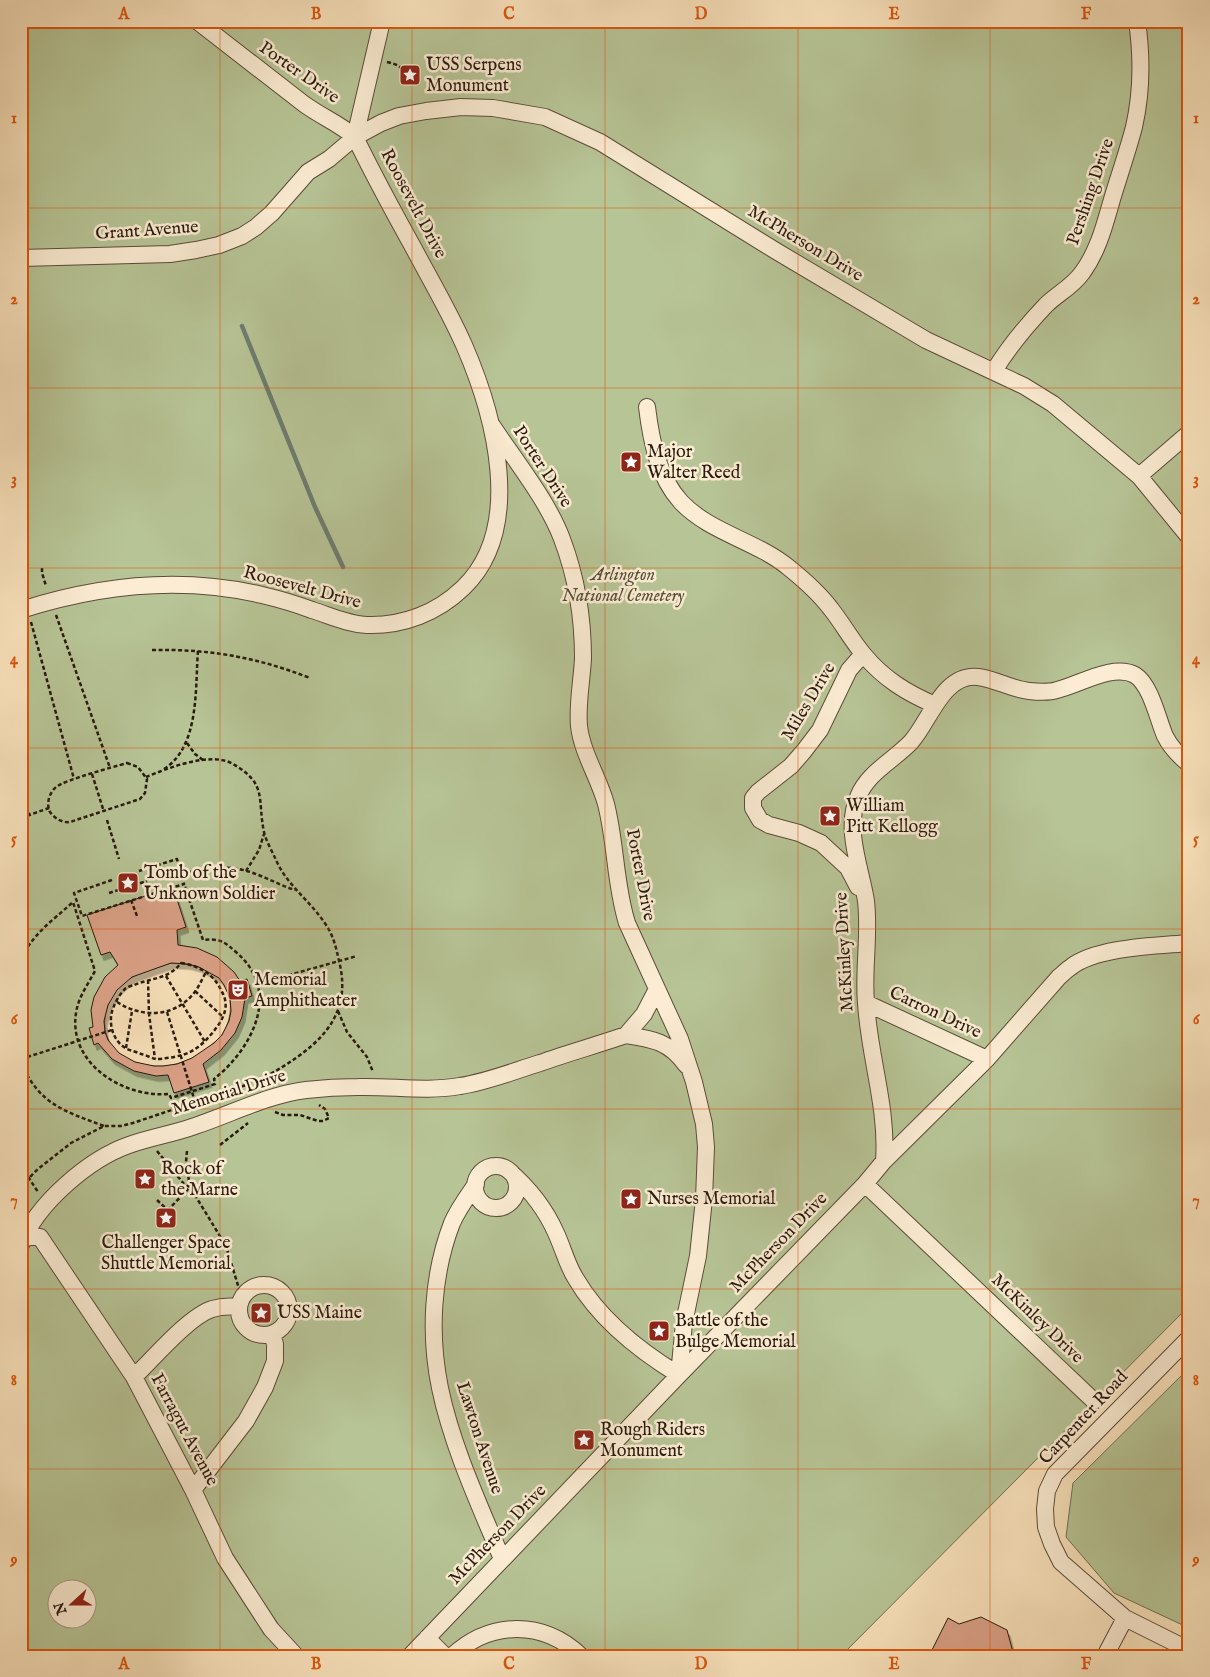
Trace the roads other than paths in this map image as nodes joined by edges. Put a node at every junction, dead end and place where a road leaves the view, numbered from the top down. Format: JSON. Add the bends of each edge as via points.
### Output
{"nodes":[{"id":1,"x":197,"y":21,"type":"edge"},
{"id":2,"x":382,"y":21,"type":"edge"},
{"id":3,"x":1137,"y":21,"type":"edge"},
{"id":4,"x":355,"y":137,"type":"junction"},
{"id":5,"x":21,"y":258,"type":"edge"},
{"id":6,"x":994,"y":371,"type":"junction"},
{"id":7,"x":647,"y":407,"type":"dead end"},
{"id":8,"x":491,"y":424,"type":"junction"},
{"id":9,"x":1189,"y":433,"type":"edge"},
{"id":10,"x":1139,"y":476,"type":"junction"},
{"id":11,"x":1189,"y":537,"type":"edge"},
{"id":12,"x":26,"y":616,"type":"edge"},
{"id":13,"x":863,"y":654,"type":"junction"},
{"id":14,"x":934,"y":705,"type":"junction"},
{"id":15,"x":1189,"y":764,"type":"edge"},
{"id":16,"x":866,"y":902,"type":"junction"},
{"id":17,"x":1189,"y":943,"type":"edge"},
{"id":18,"x":658,"y":989,"type":"junction"},
{"id":19,"x":866,"y":1003,"type":"junction"},
{"id":20,"x":626,"y":1035,"type":"junction"},
{"id":21,"x":986,"y":1059,"type":"junction"},
{"id":22,"x":690,"y":1070,"type":"junction"},
{"id":23,"x":884,"y":1161,"type":"junction"},
{"id":24,"x":508,"y":1170,"type":"junction"},
{"id":25,"x":476,"y":1184,"type":"junction"},
{"id":26,"x":865,"y":1184,"type":"junction"},
{"id":27,"x":22,"y":1238,"type":"edge"},
{"id":28,"x":240,"y":1303,"type":"junction"},
{"id":29,"x":272,"y":1334,"type":"junction"},
{"id":30,"x":1189,"y":1338,"type":"edge"},
{"id":31,"x":678,"y":1374,"type":"junction"},
{"id":32,"x":134,"y":1377,"type":"junction"},
{"id":33,"x":1094,"y":1401,"type":"dead end"},
{"id":34,"x":193,"y":1490,"type":"junction"},
{"id":35,"x":502,"y":1559,"type":"junction"},
{"id":36,"x":1125,"y":1618,"type":"junction"},
{"id":37,"x":427,"y":1638,"type":"junction"},
{"id":38,"x":1189,"y":1650,"type":"edge"},
{"id":39,"x":296,"y":1656,"type":"edge"},
{"id":40,"x":410,"y":1656,"type":"edge"},
{"id":41,"x":445,"y":1656,"type":"edge"},
{"id":42,"x":452,"y":1656,"type":"edge"},
{"id":43,"x":582,"y":1656,"type":"edge"},
{"id":44,"x":1105,"y":1656,"type":"edge"}],
"edges":[{"from":1,"to":4,"type":"street","name":"Porter Drive","via":[[304,104]]},
{"from":2,"to":4,"type":"street"},
{"from":3,"to":6,"type":"street","name":"Pershing Drive","via":[[1141,56],[1139,99],[1098,246],[1083,272],[1035,317]]},
{"from":4,"to":5,"type":"street","name":"Grant Avenue","via":[[308,172],[256,227],[219,245],[170,254]]},
{"from":4,"to":6,"type":"street","name":"McPherson Drive","via":[[399,116],[461,107],[493,108],[545,117],[600,142],[926,340]]},
{"from":4,"to":8,"type":"street","name":"Roosevelt Drive","via":[[460,337]]},
{"from":6,"to":10,"type":"street","name":"McPherson Drive","via":[[1053,404]]},
{"from":7,"to":13,"type":"street","via":[[660,466],[681,502],[707,522],[767,552],[787,566],[830,607]]},
{"from":8,"to":12,"type":"street","name":"Roosevelt Drive","via":[[500,479],[492,543],[481,566],[466,585],[440,607],[422,615],[393,624],[358,624],[262,596],[189,585],[132,586],[64,597]]},
{"from":8,"to":18,"type":"street","name":"Porter Drive","via":[[547,507],[569,560],[582,639],[580,734],[607,810],[625,916]]},
{"from":9,"to":10,"type":"street"},
{"from":10,"to":11,"type":"street","name":"McPherson Drive"},
{"from":13,"to":14,"type":"street","via":[[906,692]]},
{"from":13,"to":16,"type":"street","name":"Miles Drive","via":[[849,670],[820,730],[791,766],[758,792],[753,798],[753,808],[760,820],[769,825],[811,837],[834,853],[848,868]]},
{"from":14,"to":15,"type":"street","name":"McKinley Drive","via":[[948,688],[969,677],[1042,692],[1055,691],[1115,671],[1125,672],[1142,681],[1172,749]]},
{"from":14,"to":16,"type":"street","name":"McKinley Drive","via":[[911,741],[864,784],[854,807],[856,855]]},
{"from":16,"to":19,"type":"street","name":"McKinley Drive"},
{"from":17,"to":21,"type":"street","name":"McPherson Drive","via":[[1116,950],[1071,966]]},
{"from":18,"to":20,"type":"street","via":[[644,1014]]},
{"from":18,"to":22,"type":"street","name":"Porter Drive"},
{"from":19,"to":21,"type":"street","name":"Carron Drive"},
{"from":19,"to":23,"type":"street","name":"McKinley Drive","via":[[884,1132]]},
{"from":20,"to":22,"type":"street","name":"Memorial Drive","via":[[665,1044]]},
{"from":20,"to":27,"type":"street","name":"Memorial Drive","via":[[461,1086],[431,1090],[359,1087],[305,1090],[274,1097],[193,1127],[158,1135],[97,1160],[46,1204]]},
{"from":21,"to":23,"type":"street","name":"McPherson Drive"},
{"from":22,"to":31,"type":"street","name":"Porter Drive","via":[[704,1124],[704,1199]]},
{"from":23,"to":26,"type":"street","name":"McPherson Drive"},
{"from":24,"to":25,"type":"street","name":"Lawton Avenue","via":[[488,1168]]},
{"from":24,"to":25,"type":"street","via":[[517,1188],[513,1199],[506,1205],[493,1208],[484,1204],[477,1195]]},
{"from":24,"to":31,"type":"street","via":[[542,1207],[575,1278],[601,1314],[623,1335]]},
{"from":25,"to":35,"type":"street","name":"Lawton Avenue","via":[[452,1223],[440,1262],[434,1332],[440,1388],[450,1426]]},
{"from":26,"to":31,"type":"street","name":"McPherson Drive"},
{"from":26,"to":33,"type":"street","name":"McKinley Drive"},
{"from":27,"to":32,"type":"street","name":"Farragut Avenue","via":[[40,1237]]},
{"from":28,"to":29,"type":"street","via":[[240,1318],[250,1331]]},
{"from":28,"to":29,"type":"street","via":[[251,1289],[259,1286],[275,1288],[282,1293],[288,1316]]},
{"from":28,"to":32,"type":"street","via":[[210,1310],[188,1324]]},
{"from":29,"to":34,"type":"street","via":[[275,1361],[265,1387],[246,1421]]},
{"from":30,"to":36,"type":"street","name":"Carpenter Road","via":[[1065,1463],[1055,1474],[1047,1492],[1046,1528],[1061,1562]]},
{"from":31,"to":35,"type":"street","name":"McPherson Drive"},
{"from":32,"to":34,"type":"street","name":"Farragut Avenue"},
{"from":34,"to":39,"type":"street","name":"Farragut Avenue","via":[[241,1584],[271,1629]]},
{"from":35,"to":37,"type":"street","name":"McPherson Drive"},
{"from":36,"to":38,"type":"street","name":"Carpenter Road"},
{"from":36,"to":44,"type":"street"},
{"from":37,"to":40,"type":"street","name":"McPherson Drive"},
{"from":37,"to":41,"type":"street"},
{"from":42,"to":43,"type":"street","via":[[487,1633],[517,1628],[546,1633]]}]}
